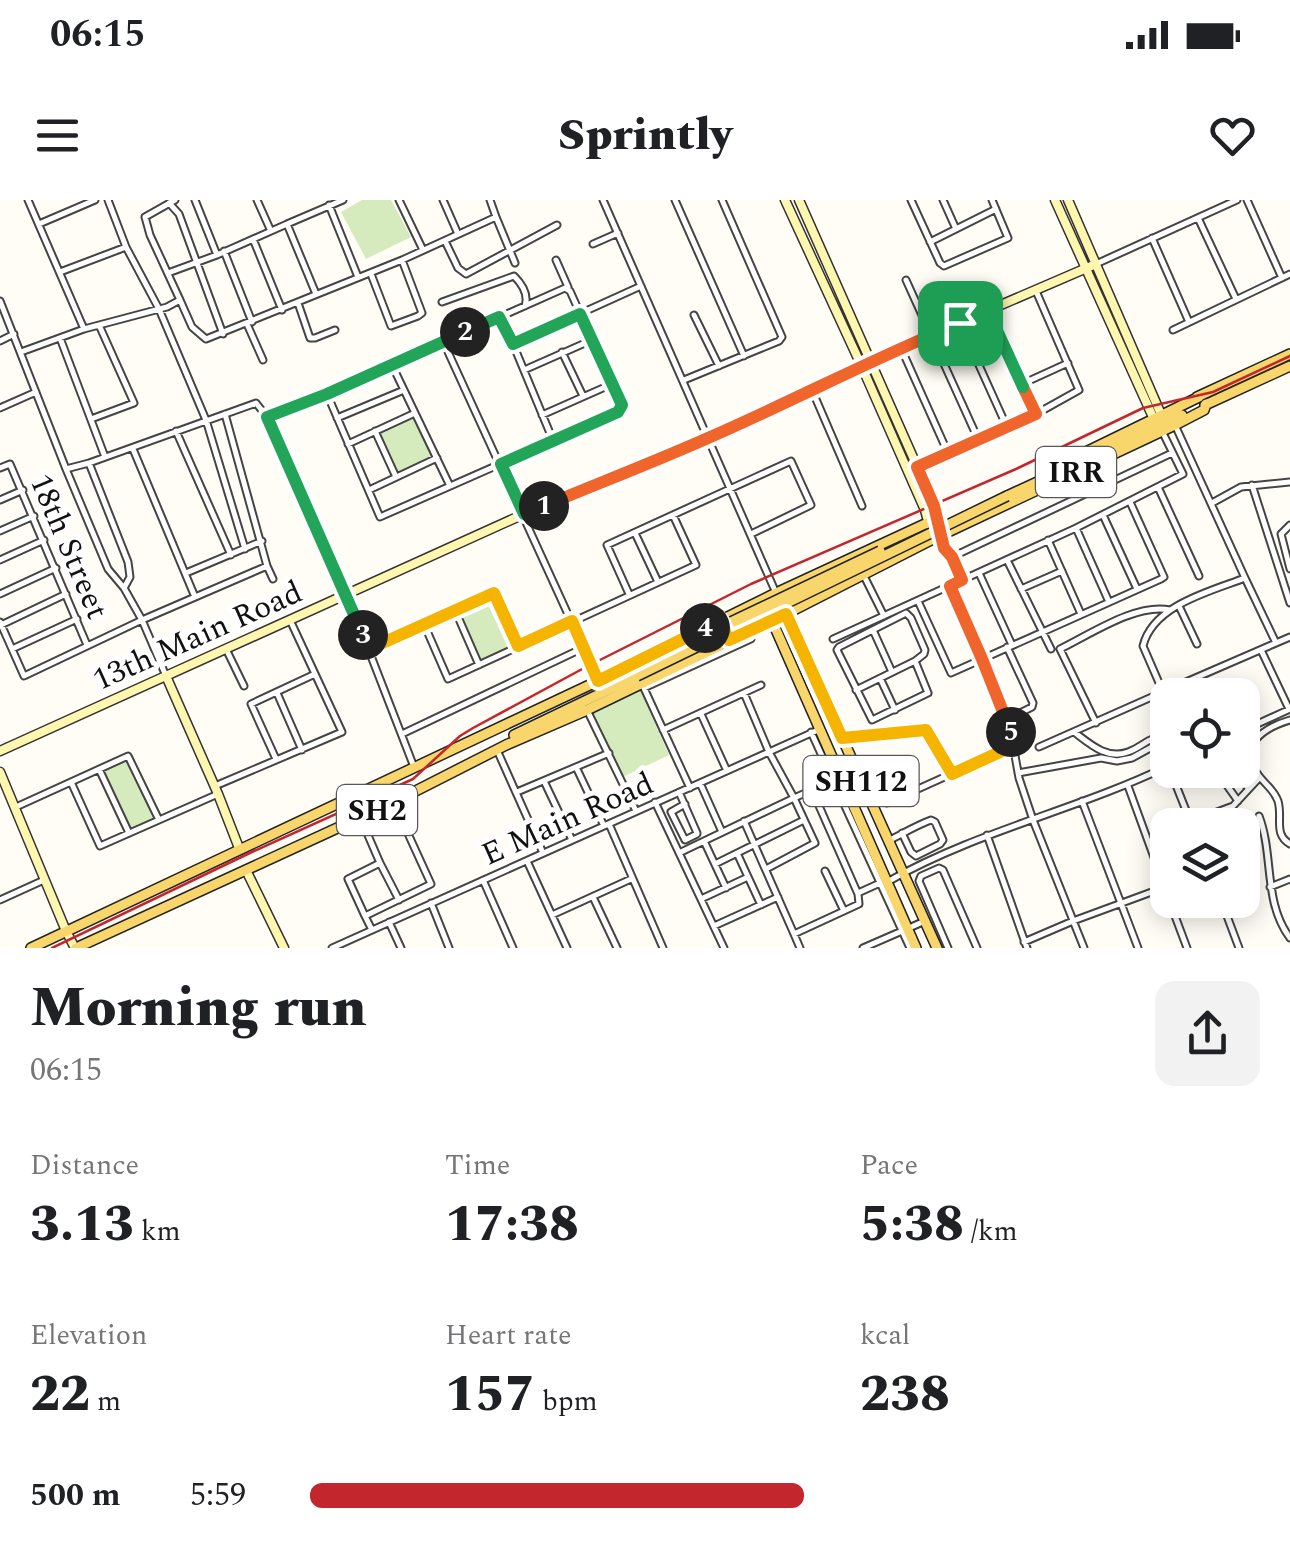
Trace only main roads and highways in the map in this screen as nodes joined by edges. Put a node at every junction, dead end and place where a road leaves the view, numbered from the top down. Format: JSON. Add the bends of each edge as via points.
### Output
{"nodes":[{"id":1,"x":1290,"y":354,"type":"edge"},
{"id":2,"x":1290,"y":366,"type":"edge"},
{"id":3,"x":1203,"y":400,"type":"junction"},
{"id":4,"x":1156,"y":413,"type":"road end"},
{"id":5,"x":993,"y":492,"type":"dead end"},
{"id":6,"x":1000,"y":507,"type":"junction"},
{"id":7,"x":933,"y":520,"type":"road end"},
{"id":8,"x":776,"y":593,"type":"junction"},
{"id":9,"x":762,"y":600,"type":"junction"},
{"id":10,"x":786,"y":614,"type":"junction"},
{"id":11,"x":720,"y":621,"type":"junction"},
{"id":12,"x":772,"y":621,"type":"junction"},
{"id":13,"x":729,"y":640,"type":"junction"},
{"id":14,"x":640,"y":679,"type":"junction"},
{"id":15,"x":496,"y":728,"type":"junction"},
{"id":16,"x":501,"y":747,"type":"junction"},
{"id":17,"x":31,"y":948,"type":"edge"},
{"id":18,"x":75,"y":948,"type":"edge"},
{"id":19,"x":913,"y":948,"type":"edge"},
{"id":20,"x":937,"y":948,"type":"edge"}],
"edges":[{"from":1,"to":3,"type":"main road","number":"SH2"},
{"from":2,"to":3,"type":"main road","number":"SH2"},
{"from":3,"to":4,"type":"main road","via":[[1193,396]]},
{"from":3,"to":6,"type":"main road","number":"IRR","via":[[1204,410]]},
{"from":3,"to":14,"type":"main road","number":"SH2","bridge":true},
{"from":5,"to":6,"type":"main road"},
{"from":6,"to":10,"type":"main road","number":"IRR"},
{"from":7,"to":8,"type":"main road"},
{"from":8,"to":9,"type":"main road"},
{"from":8,"to":10,"type":"main road","number":"SH112"},
{"from":9,"to":11,"type":"main road"},
{"from":9,"to":12,"type":"main road","number":"SH112"},
{"from":10,"to":12,"type":"main road","number":"IRR"},
{"from":10,"to":20,"type":"main road","number":"SH112"},
{"from":11,"to":13,"type":"main road"},
{"from":11,"to":15,"type":"main road"},
{"from":12,"to":13,"type":"main road","number":"IRR"},
{"from":12,"to":19,"type":"main road","number":"SH112"},
{"from":13,"to":14,"type":"main road","number":"IRR"},
{"from":14,"to":15,"type":"main road","number":"SH2"},
{"from":14,"to":16,"type":"main road","number":"IRR"},
{"from":14,"to":16,"type":"main road","number":"SH2","via":[[512,736]]},
{"from":15,"to":17,"type":"main road","number":"SH2"},
{"from":16,"to":18,"type":"main road","number":"SH2","via":[[396,805]]}]}
